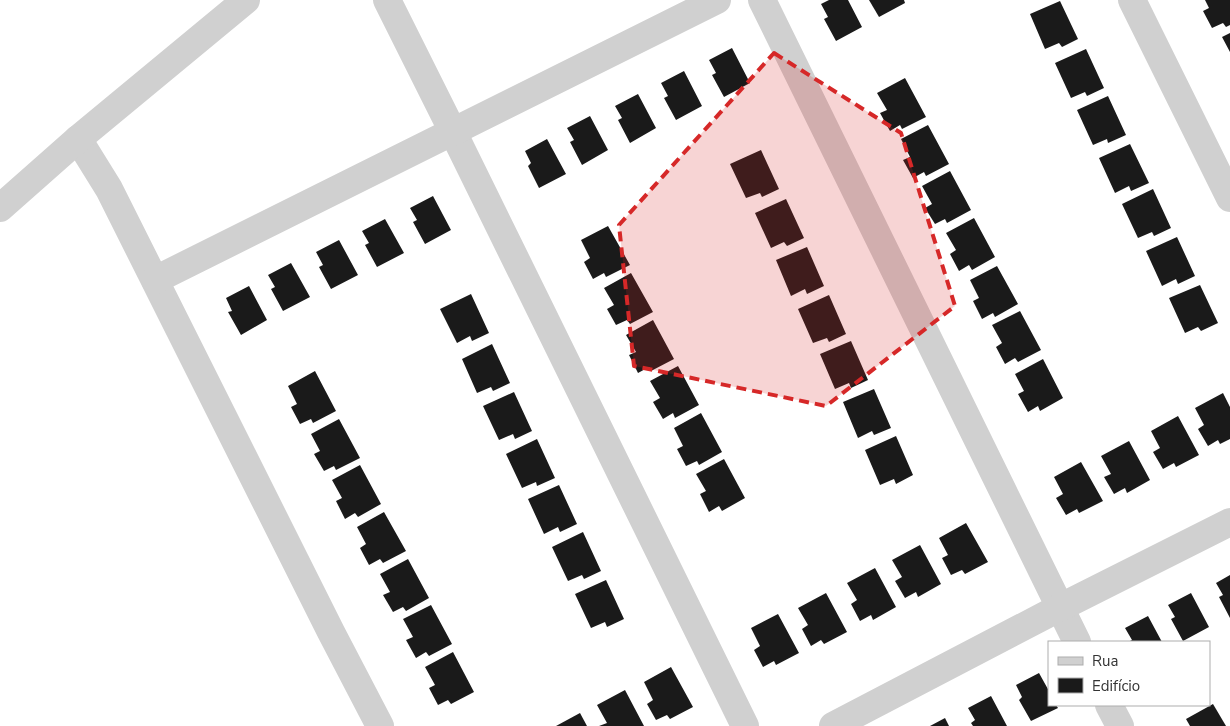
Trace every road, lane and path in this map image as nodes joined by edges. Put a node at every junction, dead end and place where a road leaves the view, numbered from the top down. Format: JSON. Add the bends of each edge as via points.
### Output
{"nodes":[{"id":1,"x":246,"y":0,"type":"edge"},
{"id":2,"x":387,"y":0,"type":"edge"},
{"id":3,"x":717,"y":0,"type":"edge"},
{"id":4,"x":762,"y":0,"type":"edge"},
{"id":5,"x":1132,"y":0,"type":"edge"},
{"id":6,"x":453,"y":132,"type":"junction"},
{"id":7,"x":78,"y":139,"type":"junction"},
{"id":8,"x":1230,"y":198,"type":"edge"},
{"id":9,"x":0,"y":208,"type":"edge"},
{"id":10,"x":155,"y":280,"type":"junction"},
{"id":11,"x":1230,"y":522,"type":"edge"},
{"id":12,"x":1059,"y":608,"type":"junction"},
{"id":13,"x":1076,"y":641,"type":"edge"},
{"id":14,"x":1110,"y":706,"type":"edge"},
{"id":15,"x":380,"y":726,"type":"edge"},
{"id":16,"x":745,"y":726,"type":"edge"},
{"id":17,"x":833,"y":726,"type":"edge"},
{"id":18,"x":1120,"y":726,"type":"edge"}],
"edges":[{"from":1,"to":7,"type":"street"},
{"from":2,"to":6,"type":"street"},
{"from":3,"to":6,"type":"street"},
{"from":4,"to":12,"type":"street"},
{"from":5,"to":8,"type":"street"},
{"from":6,"to":10,"type":"street"},
{"from":6,"to":16,"type":"street"},
{"from":7,"to":9,"type":"street"},
{"from":7,"to":10,"type":"street","via":[[109,189]]},
{"from":10,"to":15,"type":"street"},
{"from":11,"to":12,"type":"street"},
{"from":12,"to":13,"type":"street"},
{"from":12,"to":17,"type":"street"},
{"from":14,"to":18,"type":"street"}]}
